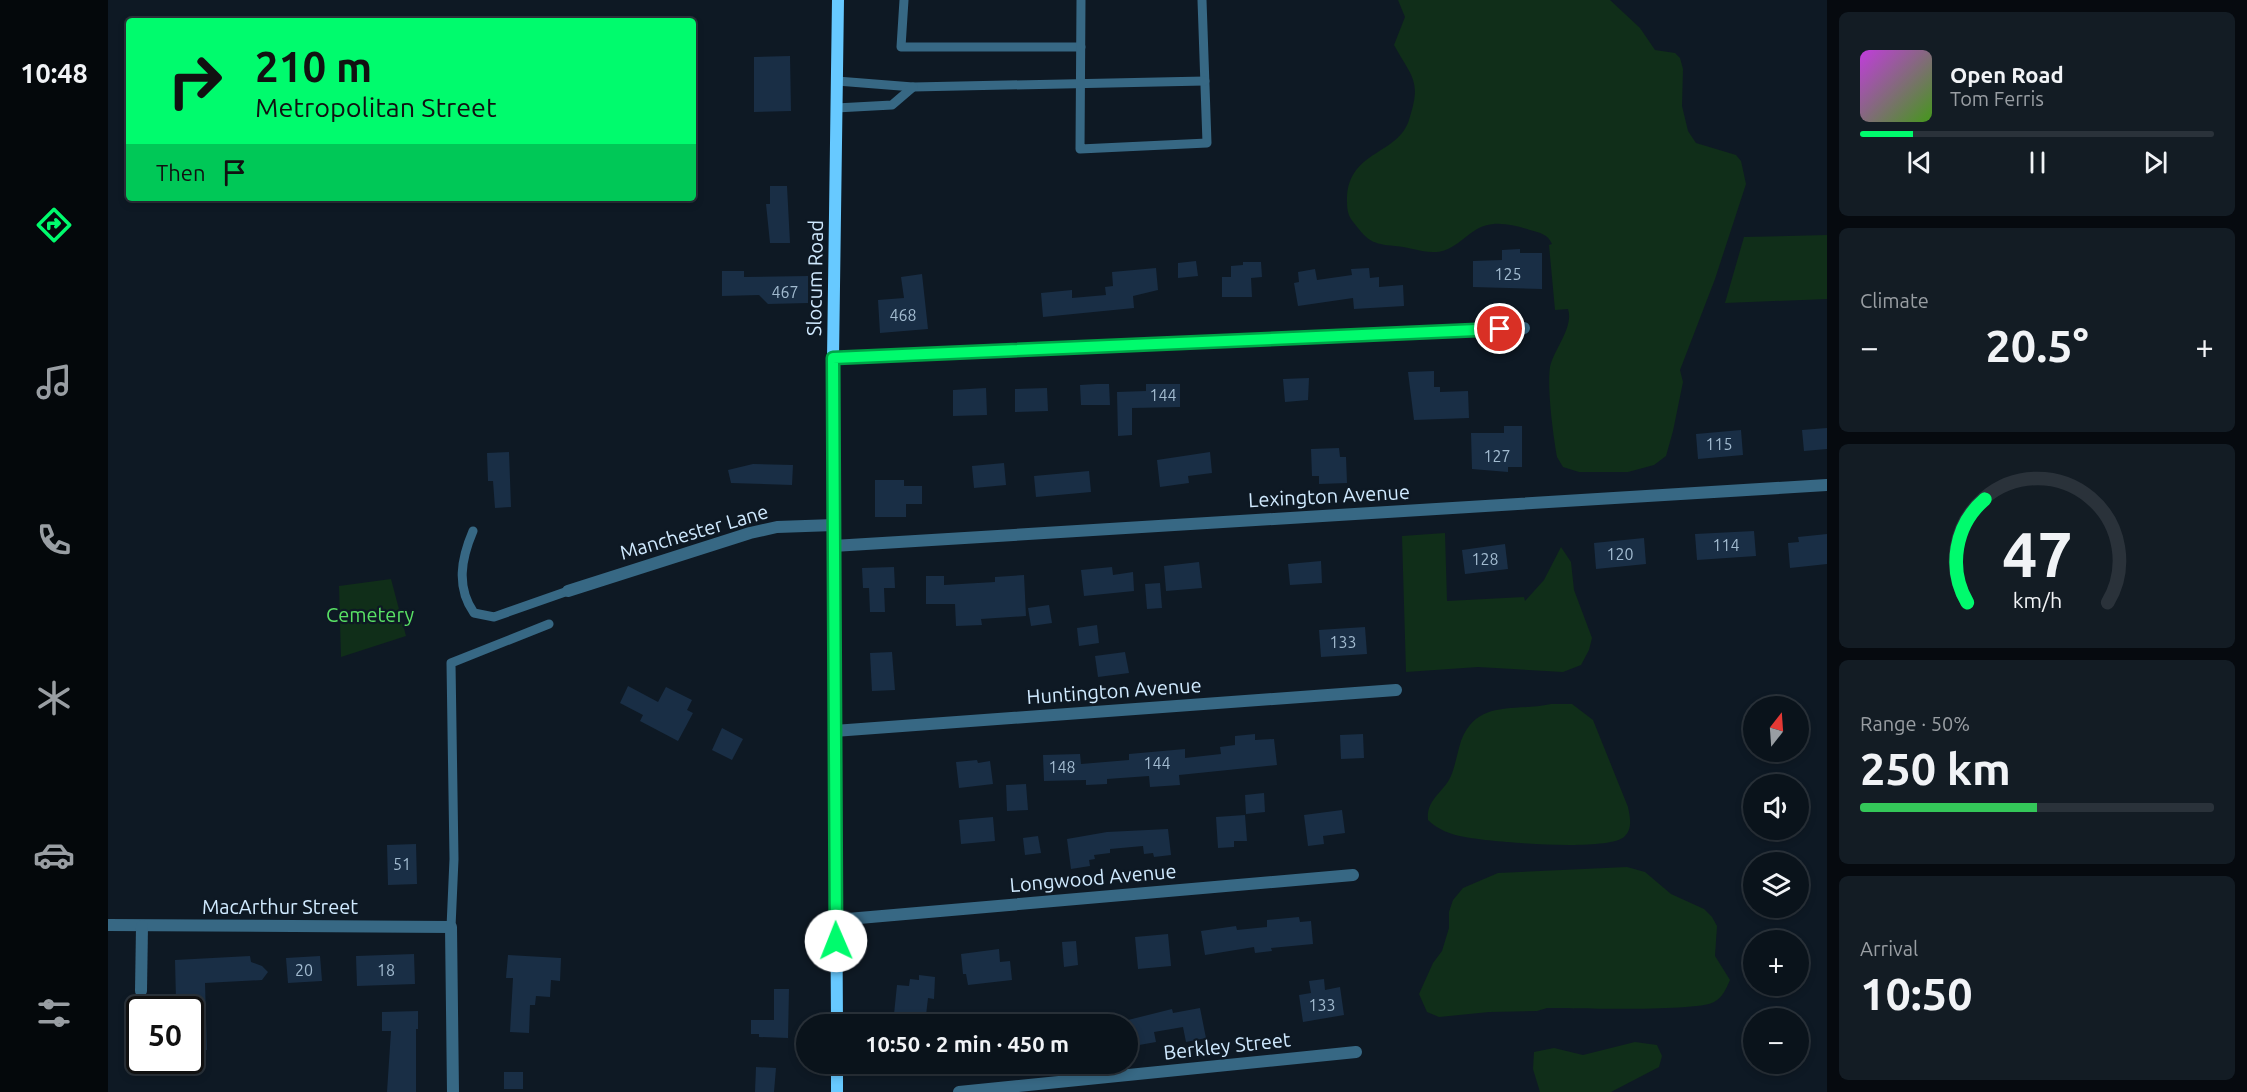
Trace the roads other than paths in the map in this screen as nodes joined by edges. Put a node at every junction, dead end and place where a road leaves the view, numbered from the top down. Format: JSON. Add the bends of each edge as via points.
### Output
{"nodes":[{"id":1,"x":838,"y":0,"type":"edge"},
{"id":2,"x":904,"y":0,"type":"edge"},
{"id":3,"x":1081,"y":0,"type":"edge"},
{"id":4,"x":1202,"y":0,"type":"edge"},
{"id":5,"x":1081,"y":47,"type":"junction"},
{"id":6,"x":837,"y":81,"type":"junction"},
{"id":7,"x":1205,"y":81,"type":"junction"},
{"id":8,"x":1081,"y":85,"type":"junction"},
{"id":9,"x":913,"y":87,"type":"junction"},
{"id":10,"x":836,"y":108,"type":"junction"},
{"id":11,"x":1524,"y":328,"type":"dead end"},
{"id":12,"x":833,"y":358,"type":"junction"},
{"id":13,"x":1827,"y":485,"type":"edge"},
{"id":14,"x":834,"y":525,"type":"junction"},
{"id":15,"x":473,"y":531,"type":"dead end"},
{"id":16,"x":833,"y":546,"type":"junction"},
{"id":17,"x":568,"y":591,"type":"joint"},
{"id":18,"x":549,"y":624,"type":"dead end"},
{"id":19,"x":1396,"y":690,"type":"dead end"},
{"id":20,"x":834,"y":731,"type":"junction"},
{"id":21,"x":1353,"y":875,"type":"dead end"},
{"id":22,"x":836,"y":920,"type":"junction"},
{"id":23,"x":108,"y":925,"type":"edge"},
{"id":24,"x":142,"y":926,"type":"junction"},
{"id":25,"x":451,"y":927,"type":"junction"},
{"id":26,"x":141,"y":991,"type":"dead end"},
{"id":27,"x":837,"y":1014,"type":"edge"},
{"id":28,"x":1356,"y":1053,"type":"dead end"},
{"id":29,"x":837,"y":1074,"type":"edge"},
{"id":30,"x":453,"y":1092,"type":"edge"},
{"id":31,"x":837,"y":1092,"type":"edge"},
{"id":32,"x":959,"y":1092,"type":"edge"}],
"edges":[{"from":1,"to":6,"type":"main road","name":"Slocum Road"},
{"from":2,"to":5,"type":"lane","via":[[901,47]]},
{"from":3,"to":5,"type":"lane"},
{"from":4,"to":7,"type":"lane"},
{"from":5,"to":8,"type":"lane"},
{"from":6,"to":9,"type":"lane"},
{"from":6,"to":10,"type":"main road","name":"Slocum Road"},
{"from":7,"to":8,"type":"lane"},
{"from":7,"to":8,"type":"lane","via":[[1207,143],[1080,149]]},
{"from":8,"to":9,"type":"lane"},
{"from":9,"to":10,"type":"lane","via":[[892,105]]},
{"from":10,"to":12,"type":"main road","name":"Slocum Road"},
{"from":11,"to":12,"type":"street"},
{"from":12,"to":14,"type":"main road","name":"Slocum Road"},
{"from":13,"to":16,"type":"street","name":"Lexington Avenue"},
{"from":14,"to":16,"type":"main road","name":"Slocum Road"},
{"from":14,"to":17,"type":"street","name":"Manchester Lane","via":[[777,527],[750,533]]},
{"from":15,"to":17,"type":"lane","via":[[463,554],[462,572],[463,592],[474,614],[494,617]]},
{"from":16,"to":20,"type":"main road","name":"Slocum Road"},
{"from":18,"to":25,"type":"lane","via":[[451,663]]},
{"from":19,"to":20,"type":"street","name":"Huntington Avenue"},
{"from":20,"to":22,"type":"main road","name":"Slocum Road"},
{"from":21,"to":22,"type":"street","name":"Longwood Avenue"},
{"from":22,"to":27,"type":"main road","name":"Slocum Road"},
{"from":23,"to":24,"type":"street","name":"MacArthur Street"},
{"from":24,"to":25,"type":"street","name":"MacArthur Street"},
{"from":24,"to":26,"type":"street"},
{"from":25,"to":30,"type":"street"},
{"from":28,"to":32,"type":"street","name":"Berkley Street"},
{"from":29,"to":31,"type":"main road"}]}
